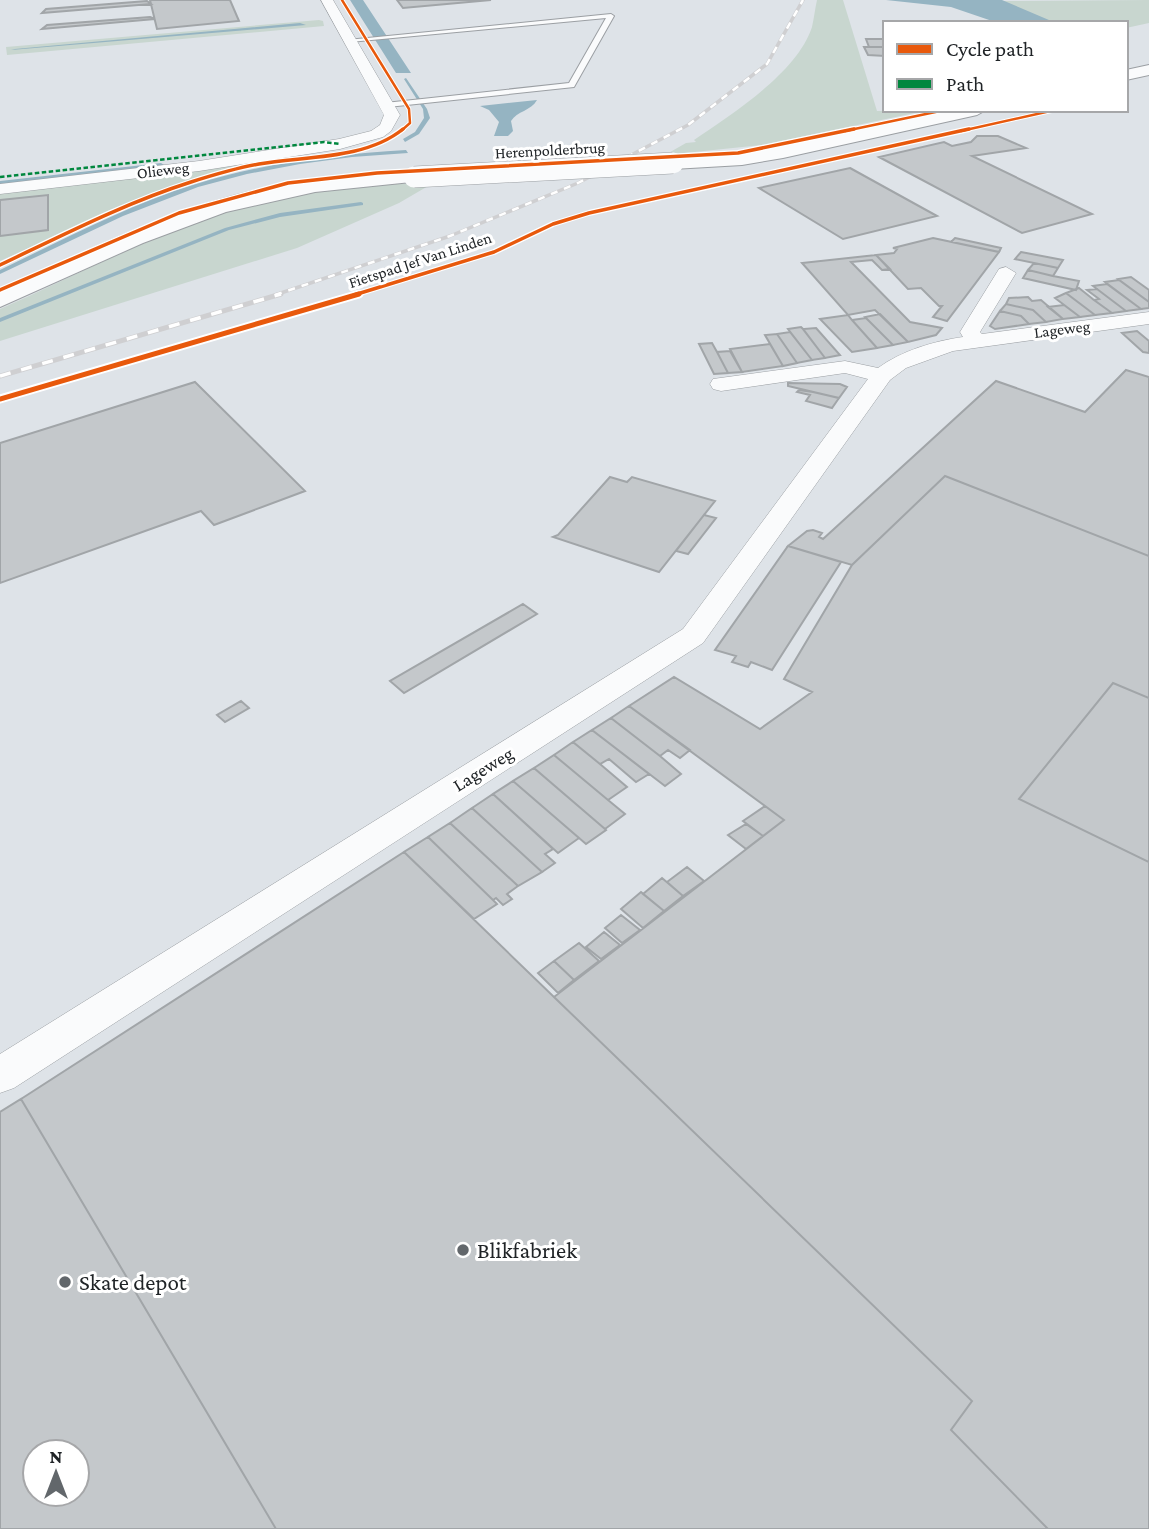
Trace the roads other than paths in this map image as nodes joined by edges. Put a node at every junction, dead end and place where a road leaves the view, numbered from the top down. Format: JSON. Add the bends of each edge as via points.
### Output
{"nodes":[{"id":1,"x":327,"y":0,"type":"edge"},
{"id":2,"x":350,"y":40,"type":"junction"},
{"id":3,"x":1149,"y":70,"type":"edge"},
{"id":4,"x":1128,"y":75,"type":"edge"},
{"id":5,"x":1149,"y":78,"type":"edge"},
{"id":6,"x":1128,"y":81,"type":"edge"},
{"id":7,"x":388,"y":105,"type":"junction"},
{"id":8,"x":968,"y":112,"type":"edge"},
{"id":9,"x":0,"y":189,"type":"edge"},
{"id":10,"x":1006,"y":273,"type":"dead end"},
{"id":11,"x":0,"y":300,"type":"edge"},
{"id":12,"x":1149,"y":318,"type":"edge"},
{"id":13,"x":975,"y":340,"type":"junction"},
{"id":14,"x":882,"y":375,"type":"junction"},
{"id":15,"x":721,"y":384,"type":"dead end"},
{"id":16,"x":0,"y":1075,"type":"edge"}],
"edges":[{"from":1,"to":2,"type":"street"},
{"from":2,"to":7,"type":"street"},
{"from":2,"to":7,"type":"lane","via":[[611,16],[571,85]]},
{"from":3,"to":4,"type":"street"},
{"from":5,"to":6,"type":"street"},
{"from":7,"to":9,"type":"street","name":"Olieweg","via":[[392,115],[386,128],[340,144]]},
{"from":8,"to":11,"type":"street","name":"Herenpolderbrug","bridge":true,"via":[[769,154],[307,187],[217,207]]},
{"from":10,"to":13,"type":"street","via":[[970,332]]},
{"from":12,"to":13,"type":"street","name":"Lageweg"},
{"from":13,"to":14,"type":"street","name":"Lageweg","via":[[922,353]]},
{"from":14,"to":15,"type":"street","via":[[845,367]]},
{"from":14,"to":16,"type":"street","name":"Lageweg","via":[[693,636]]}]}
